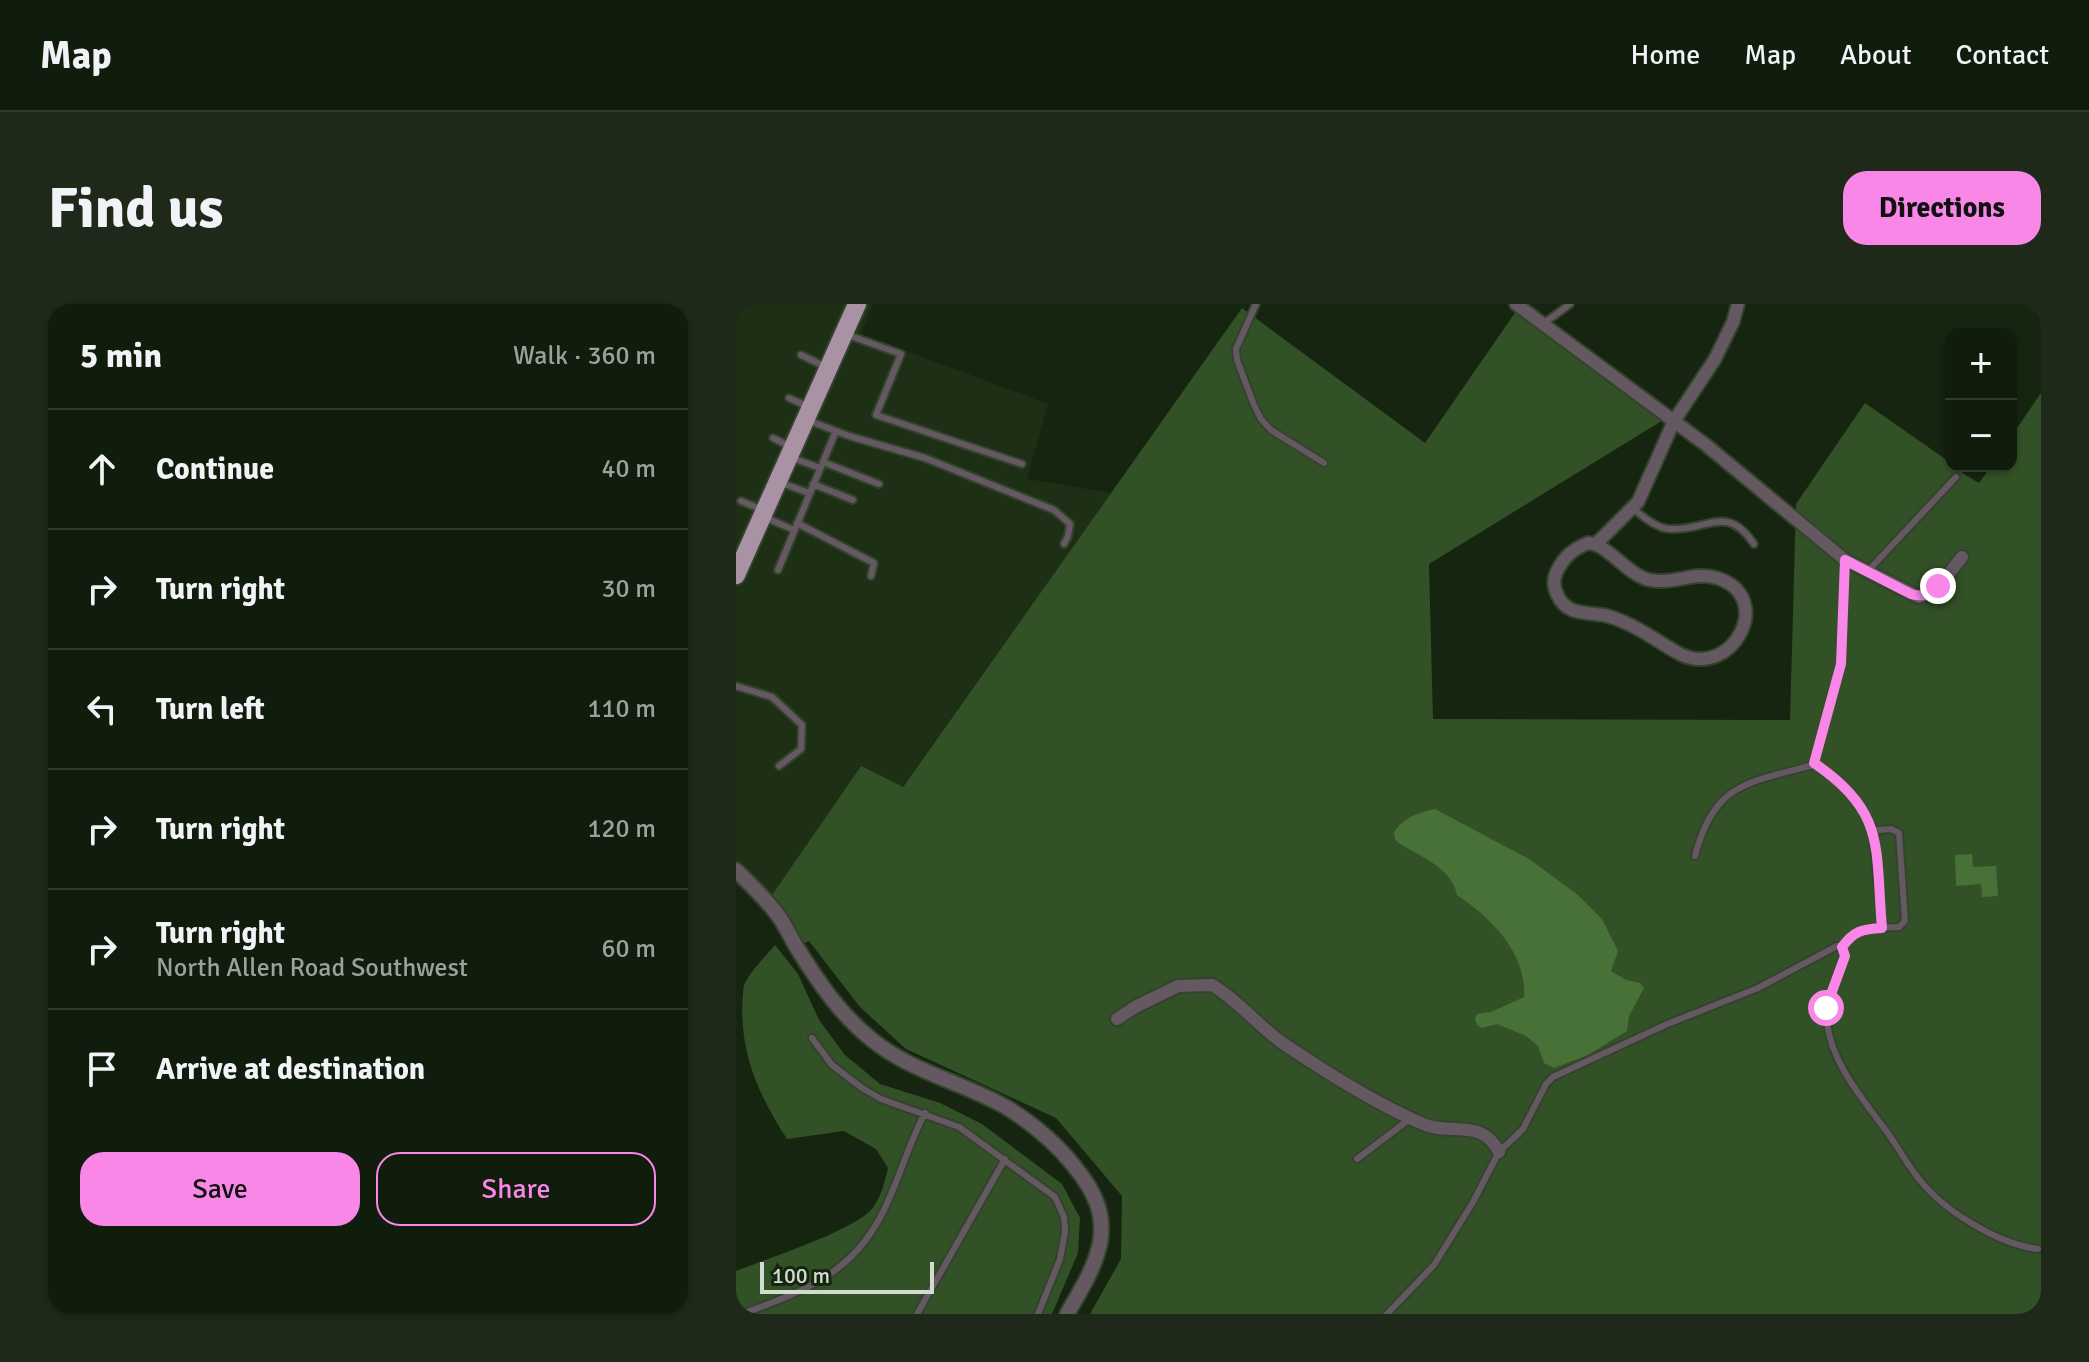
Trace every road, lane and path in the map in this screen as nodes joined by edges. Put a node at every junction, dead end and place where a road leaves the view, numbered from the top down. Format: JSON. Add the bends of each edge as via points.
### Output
{"nodes":[{"id":1,"x":857,"y":304,"type":"edge"},
{"id":2,"x":1256,"y":304,"type":"edge"},
{"id":3,"x":1516,"y":304,"type":"edge"},
{"id":4,"x":1570,"y":304,"type":"edge"},
{"id":5,"x":1738,"y":304,"type":"edge"},
{"id":6,"x":1543,"y":324,"type":"junction"},
{"id":7,"x":844,"y":334,"type":"junction"},
{"id":8,"x":801,"y":355,"type":"dead end"},
{"id":9,"x":829,"y":369,"type":"junction"},
{"id":10,"x":789,"y":398,"type":"dead end"},
{"id":11,"x":809,"y":415,"type":"junction"},
{"id":12,"x":1674,"y":421,"type":"junction"},
{"id":13,"x":836,"y":431,"type":"junction"},
{"id":14,"x":773,"y":438,"type":"dead end"},
{"id":15,"x":792,"y":453,"type":"junction"},
{"id":16,"x":1324,"y":463,"type":"dead end"},
{"id":17,"x":1022,"y":464,"type":"dead end"},
{"id":18,"x":822,"y":465,"type":"junction"},
{"id":19,"x":1956,"y":477,"type":"dead end"},
{"id":20,"x":779,"y":482,"type":"junction"},
{"id":21,"x":813,"y":484,"type":"junction"},
{"id":22,"x":879,"y":484,"type":"dead end"},
{"id":23,"x":809,"y":493,"type":"junction"},
{"id":24,"x":853,"y":500,"type":"dead end"},
{"id":25,"x":741,"y":501,"type":"dead end"},
{"id":26,"x":1632,"y":508,"type":"junction"},
{"id":27,"x":765,"y":514,"type":"junction"},
{"id":28,"x":795,"y":526,"type":"junction"},
{"id":29,"x":1064,"y":544,"type":"dead end"},
{"id":30,"x":1596,"y":544,"type":"junction"},
{"id":31,"x":1754,"y":544,"type":"dead end"},
{"id":32,"x":1962,"y":557,"type":"dead end"},
{"id":33,"x":1845,"y":560,"type":"junction"},
{"id":34,"x":778,"y":570,"type":"dead end"},
{"id":35,"x":1867,"y":572,"type":"junction"},
{"id":36,"x":736,"y":574,"type":"edge"},
{"id":37,"x":871,"y":576,"type":"dead end"},
{"id":38,"x":736,"y":686,"type":"edge"},
{"id":39,"x":1814,"y":763,"type":"junction"},
{"id":40,"x":779,"y":766,"type":"dead end"},
{"id":41,"x":1875,"y":832,"type":"junction"},
{"id":42,"x":1695,"y":856,"type":"dead end"},
{"id":43,"x":736,"y":870,"type":"edge"},
{"id":44,"x":1882,"y":928,"type":"junction"},
{"id":45,"x":1842,"y":947,"type":"junction"},
{"id":46,"x":1117,"y":1019,"type":"dead end"},
{"id":47,"x":812,"y":1038,"type":"dead end"},
{"id":48,"x":925,"y":1113,"type":"junction"},
{"id":49,"x":1411,"y":1118,"type":"junction"},
{"id":50,"x":1499,"y":1152,"type":"junction"},
{"id":51,"x":1005,"y":1159,"type":"junction"},
{"id":52,"x":1357,"y":1159,"type":"dead end"},
{"id":53,"x":2038,"y":1249,"type":"dead end"},
{"id":54,"x":742,"y":1314,"type":"edge"},
{"id":55,"x":917,"y":1314,"type":"edge"},
{"id":56,"x":1038,"y":1314,"type":"edge"},
{"id":57,"x":1067,"y":1314,"type":"edge"},
{"id":58,"x":1387,"y":1314,"type":"edge"}],
"edges":[{"from":1,"to":7,"type":"main road"},
{"from":2,"to":16,"type":"lane","via":[[1236,349],[1254,405],[1271,430]]},
{"from":3,"to":6,"type":"street"},
{"from":4,"to":6,"type":"lane"},
{"from":5,"to":12,"type":"street","via":[[1715,359]]},
{"from":6,"to":12,"type":"street"},
{"from":7,"to":9,"type":"main road"},
{"from":7,"to":17,"type":"lane","via":[[901,354],[876,415]]},
{"from":8,"to":9,"type":"lane"},
{"from":9,"to":11,"type":"main road"},
{"from":10,"to":11,"type":"lane"},
{"from":11,"to":13,"type":"lane"},
{"from":11,"to":15,"type":"main road"},
{"from":12,"to":26,"type":"street"},
{"from":12,"to":33,"type":"street"},
{"from":13,"to":18,"type":"lane"},
{"from":13,"to":29,"type":"lane","via":[[925,458],[1054,510],[1070,524]]},
{"from":14,"to":15,"type":"lane"},
{"from":15,"to":18,"type":"lane"},
{"from":15,"to":20,"type":"main road"},
{"from":18,"to":21,"type":"lane"},
{"from":18,"to":22,"type":"lane"},
{"from":19,"to":35,"type":"lane"},
{"from":20,"to":23,"type":"lane"},
{"from":20,"to":27,"type":"main road"},
{"from":21,"to":23,"type":"lane"},
{"from":21,"to":24,"type":"lane"},
{"from":23,"to":28,"type":"lane"},
{"from":25,"to":27,"type":"lane"},
{"from":26,"to":30,"type":"street"},
{"from":26,"to":31,"type":"lane","via":[[1669,529],[1733,522]]},
{"from":27,"to":28,"type":"lane"},
{"from":27,"to":36,"type":"main road"},
{"from":28,"to":34,"type":"lane"},
{"from":28,"to":37,"type":"lane","via":[[874,563]]},
{"from":30,"to":30,"type":"street","via":[[1570,552],[1555,574],[1553,586],[1565,606],[1624,622],[1689,657],[1710,658],[1741,634],[1747,613],[1729,584],[1701,576],[1652,581]]},
{"from":32,"to":35,"type":"street","via":[[1938,586],[1919,597]]},
{"from":33,"to":35,"type":"street"},
{"from":33,"to":39,"type":"lane","via":[[1841,664]]},
{"from":38,"to":40,"type":"lane","via":[[772,697],[802,725],[801,749]]},
{"from":39,"to":41,"type":"lane","via":[[1850,790]]},
{"from":39,"to":42,"type":"lane","via":[[1738,785],[1714,807]]},
{"from":41,"to":44,"type":"lane"},
{"from":41,"to":44,"type":"lane","via":[[1899,833],[1906,918],[1899,927]]},
{"from":43,"to":57,"type":"street","via":[[778,915],[842,1012],[871,1039],[894,1056],[1004,1106],[1033,1125],[1092,1189],[1103,1229],[1096,1257]]},
{"from":44,"to":45,"type":"lane","via":[[1859,930]]},
{"from":45,"to":50,"type":"lane","via":[[1553,1077],[1523,1129]]},
{"from":45,"to":53,"type":"lane","via":[[1845,956],[1827,1017],[1834,1053],[1849,1080],[1939,1199],[1987,1230]]},
{"from":46,"to":49,"type":"street","via":[[1178,986],[1212,985],[1282,1042]]},
{"from":47,"to":48,"type":"lane","via":[[847,1078],[881,1099]]},
{"from":48,"to":51,"type":"lane","via":[[959,1127]]},
{"from":48,"to":54,"type":"lane","via":[[881,1216],[839,1270],[803,1292]]},
{"from":49,"to":50,"type":"street","via":[[1424,1125],[1479,1133]]},
{"from":49,"to":52,"type":"lane"},
{"from":50,"to":58,"type":"lane","via":[[1434,1265]]},
{"from":51,"to":55,"type":"lane"},
{"from":51,"to":56,"type":"lane","via":[[1055,1197],[1064,1217],[1060,1259]]}]}
